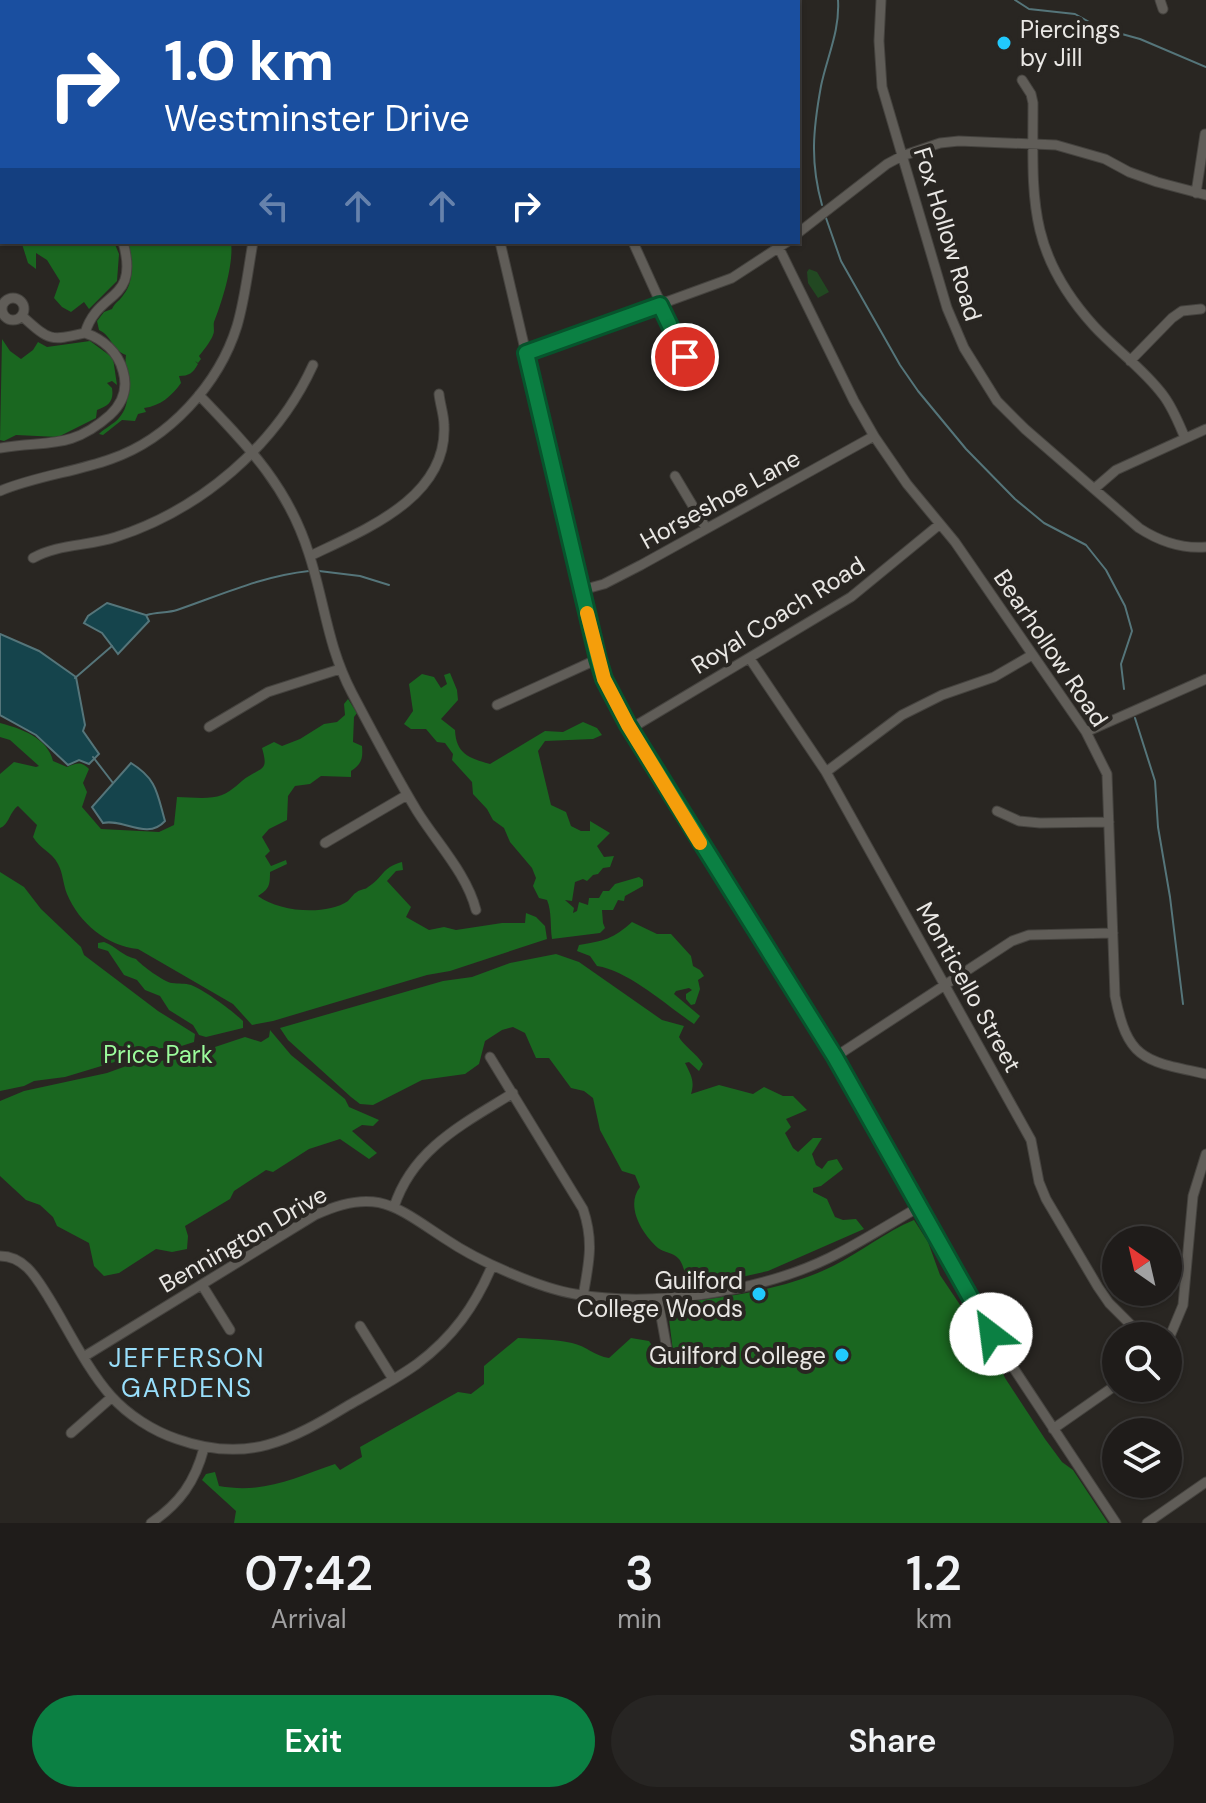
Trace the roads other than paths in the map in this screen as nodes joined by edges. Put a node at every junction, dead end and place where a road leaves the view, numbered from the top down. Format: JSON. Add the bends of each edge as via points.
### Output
{"nodes":[{"id":1,"x":881,"y":0,"type":"edge"},
{"id":2,"x":1022,"y":80,"type":"dead end"},
{"id":3,"x":1205,"y":134,"type":"edge"},
{"id":4,"x":1034,"y":144,"type":"junction"},
{"id":5,"x":902,"y":156,"type":"junction"},
{"id":6,"x":1201,"y":194,"type":"edge"},
{"id":7,"x":800,"y":231,"type":"edge"},
{"id":8,"x":123,"y":244,"type":"edge"},
{"id":9,"x":253,"y":244,"type":"edge"},
{"id":10,"x":500,"y":244,"type":"edge"},
{"id":11,"x":634,"y":244,"type":"edge"},
{"id":12,"x":781,"y":244,"type":"edge"},
{"id":13,"x":2,"y":299,"type":"edge"},
{"id":14,"x":660,"y":305,"type":"junction"},
{"id":15,"x":1201,"y":309,"type":"dead end"},
{"id":16,"x":22,"y":316,"type":"junction"},
{"id":17,"x":85,"y":333,"type":"junction"},
{"id":18,"x":526,"y":353,"type":"junction"},
{"id":19,"x":685,"y":357,"type":"dead end"},
{"id":20,"x":1130,"y":361,"type":"junction"},
{"id":21,"x":313,"y":365,"type":"dead end"},
{"id":22,"x":439,"y":394,"type":"dead end"},
{"id":23,"x":199,"y":395,"type":"junction"},
{"id":24,"x":1206,"y":429,"type":"edge"},
{"id":25,"x":874,"y":436,"type":"junction"},
{"id":26,"x":1185,"y":438,"type":"junction"},
{"id":27,"x":0,"y":448,"type":"edge"},
{"id":28,"x":253,"y":450,"type":"junction"},
{"id":29,"x":675,"y":476,"type":"dead end"},
{"id":30,"x":1094,"y":489,"type":"junction"},
{"id":31,"x":0,"y":491,"type":"edge"},
{"id":32,"x":940,"y":524,"type":"junction"},
{"id":33,"x":706,"y":528,"type":"junction"},
{"id":34,"x":1206,"y":547,"type":"edge"},
{"id":35,"x":310,"y":556,"type":"junction"},
{"id":36,"x":33,"y":558,"type":"dead end"},
{"id":37,"x":582,"y":590,"type":"junction"},
{"id":38,"x":1032,"y":655,"type":"junction"},
{"id":39,"x":598,"y":659,"type":"junction"},
{"id":40,"x":750,"y":659,"type":"junction"},
{"id":41,"x":340,"y":669,"type":"junction"},
{"id":42,"x":1206,"y":679,"type":"edge"},
{"id":43,"x":497,"y":705,"type":"dead end"},
{"id":44,"x":209,"y":727,"type":"dead end"},
{"id":45,"x":630,"y":729,"type":"junction"},
{"id":46,"x":1086,"y":732,"type":"junction"},
{"id":47,"x":826,"y":772,"type":"junction"},
{"id":48,"x":407,"y":795,"type":"junction"},
{"id":49,"x":997,"y":811,"type":"dead end"},
{"id":50,"x":1109,"y":822,"type":"junction"},
{"id":51,"x":325,"y":843,"type":"dead end"},
{"id":52,"x":476,"y":910,"type":"dead end"},
{"id":53,"x":1113,"y":933,"type":"junction"},
{"id":54,"x":946,"y":986,"type":"junction"},
{"id":55,"x":490,"y":1057,"type":"dead end"},
{"id":56,"x":835,"y":1057,"type":"junction"},
{"id":57,"x":1206,"y":1074,"type":"edge"},
{"id":58,"x":513,"y":1093,"type":"junction"},
{"id":59,"x":1206,"y":1154,"type":"edge"},
{"id":60,"x":394,"y":1207,"type":"junction"},
{"id":61,"x":919,"y":1207,"type":"junction"},
{"id":62,"x":0,"y":1256,"type":"edge"},
{"id":63,"x":492,"y":1266,"type":"junction"},
{"id":64,"x":202,"y":1285,"type":"junction"},
{"id":65,"x":583,"y":1296,"type":"junction"},
{"id":66,"x":658,"y":1300,"type":"junction"},
{"id":67,"x":1128,"y":1322,"type":"edge"},
{"id":68,"x":1176,"y":1322,"type":"edge"},
{"id":69,"x":360,"y":1326,"type":"dead end"},
{"id":70,"x":230,"y":1330,"type":"dead end"},
{"id":71,"x":668,"y":1355,"type":"dead end"},
{"id":72,"x":85,"y":1356,"type":"junction"},
{"id":73,"x":393,"y":1379,"type":"junction"},
{"id":74,"x":1102,"y":1395,"type":"edge"},
{"id":75,"x":112,"y":1397,"type":"junction"},
{"id":76,"x":1053,"y":1429,"type":"junction"},
{"id":77,"x":71,"y":1433,"type":"dead end"},
{"id":78,"x":204,"y":1448,"type":"junction"},
{"id":79,"x":1206,"y":1482,"type":"edge"},
{"id":80,"x":151,"y":1523,"type":"edge"},
{"id":81,"x":1116,"y":1523,"type":"edge"},
{"id":82,"x":1147,"y":1523,"type":"edge"}],
"edges":[{"from":1,"to":5,"type":"street","name":"Fox Hollow Road","via":[[882,87]]},
{"from":2,"to":4,"type":"street","via":[[1033,103]]},
{"from":3,"to":6,"type":"street"},
{"from":4,"to":5,"type":"street","via":[[959,141]]},
{"from":4,"to":6,"type":"street","via":[[1077,149]]},
{"from":4,"to":20,"type":"street","via":[[1035,207],[1049,263],[1094,326]]},
{"from":5,"to":7,"type":"street"},
{"from":5,"to":30,"type":"street","name":"Fox Hollow Road","via":[[964,348],[997,401]]},
{"from":8,"to":17,"type":"street","via":[[125,283],[94,313]]},
{"from":9,"to":23,"type":"street","via":[[237,325],[223,361]]},
{"from":10,"to":18,"type":"street"},
{"from":11,"to":14,"type":"street"},
{"from":12,"to":14,"type":"street","via":[[732,278]]},
{"from":12,"to":25,"type":"street","name":"Bearhollow Road"},
{"from":13,"to":16,"type":"street","via":[[20,300]]},
{"from":13,"to":16,"type":"street","via":[[7,318]]},
{"from":14,"to":18,"type":"street"},
{"from":14,"to":19,"type":"street"},
{"from":15,"to":20,"type":"street","via":[[1172,318]]},
{"from":16,"to":17,"type":"street","via":[[52,339]]},
{"from":17,"to":27,"type":"street","via":[[106,344],[121,365],[124,394],[115,411],[77,438]]},
{"from":18,"to":37,"type":"street"},
{"from":20,"to":26,"type":"street","via":[[1162,393]]},
{"from":21,"to":28,"type":"street","via":[[292,403]]},
{"from":22,"to":35,"type":"street","via":[[442,446],[428,481],[399,508]]},
{"from":23,"to":28,"type":"street"},
{"from":23,"to":31,"type":"street","via":[[138,447]]},
{"from":24,"to":26,"type":"street"},
{"from":25,"to":32,"type":"street","name":"Bearhollow Road"},
{"from":25,"to":33,"type":"street","name":"Horseshoe Lane"},
{"from":26,"to":30,"type":"street","via":[[1116,470]]},
{"from":28,"to":35,"type":"street","via":[[287,501]]},
{"from":28,"to":36,"type":"street","via":[[212,489],[165,518],[111,539]]},
{"from":29,"to":33,"type":"street"},
{"from":30,"to":34,"type":"street","name":"Fox Hollow Road","via":[[1153,537]]},
{"from":32,"to":38,"type":"street","name":"Bearhollow Road"},
{"from":32,"to":40,"type":"street","name":"Royal Coach Road","via":[[851,597]]},
{"from":33,"to":37,"type":"street","name":"Horseshoe Lane","via":[[629,572]]},
{"from":35,"to":41,"type":"street"},
{"from":37,"to":39,"type":"street"},
{"from":38,"to":46,"type":"street","name":"Bearhollow Road"},
{"from":38,"to":47,"type":"street","via":[[994,677],[902,715]]},
{"from":39,"to":43,"type":"street"},
{"from":39,"to":45,"type":"street"},
{"from":40,"to":45,"type":"street","name":"Royal Coach Road"},
{"from":40,"to":47,"type":"street","name":"Monticello Street"},
{"from":41,"to":44,"type":"street","via":[[268,692]]},
{"from":41,"to":48,"type":"street"},
{"from":42,"to":46,"type":"street"},
{"from":45,"to":56,"type":"street"},
{"from":46,"to":50,"type":"street","name":"Bearhollow Road","via":[[1107,774]]},
{"from":47,"to":54,"type":"street","name":"Monticello Street"},
{"from":48,"to":51,"type":"street"},
{"from":48,"to":52,"type":"street","via":[[468,887]]},
{"from":49,"to":50,"type":"street","via":[[1019,821]]},
{"from":50,"to":53,"type":"street","name":"Bearhollow Road"},
{"from":53,"to":54,"type":"street","via":[[1029,935]]},
{"from":53,"to":57,"type":"street","name":"Bearhollow Road","via":[[1115,996],[1128,1041],[1149,1058]]},
{"from":54,"to":56,"type":"street"},
{"from":54,"to":67,"type":"street","name":"Monticello Street","via":[[1031,1140],[1046,1199],[1098,1287]]},
{"from":55,"to":58,"type":"street"},
{"from":56,"to":61,"type":"street"},
{"from":58,"to":60,"type":"street","via":[[424,1154]]},
{"from":58,"to":65,"type":"street","via":[[575,1192],[590,1230]]},
{"from":59,"to":68,"type":"street","via":[[1193,1196],[1183,1305]]},
{"from":60,"to":63,"type":"street","name":"Bennington Drive"},
{"from":60,"to":64,"type":"street","name":"Bennington Drive","via":[[358,1200],[334,1206]]},
{"from":61,"to":66,"type":"street","name":"Bennington Drive","via":[[793,1274]]},
{"from":61,"to":76,"type":"street"},
{"from":62,"to":72,"type":"street","via":[[25,1264]]},
{"from":63,"to":65,"type":"street","name":"Bennington Drive"},
{"from":63,"to":73,"type":"street","via":[[457,1328]]},
{"from":64,"to":70,"type":"street"},
{"from":64,"to":72,"type":"street","name":"Bennington Drive"},
{"from":65,"to":66,"type":"street","name":"Bennington Drive"},
{"from":66,"to":71,"type":"street"},
{"from":69,"to":73,"type":"street"},
{"from":72,"to":75,"type":"street"},
{"from":73,"to":78,"type":"street","via":[[285,1441],[242,1450]]},
{"from":74,"to":76,"type":"street"},
{"from":75,"to":77,"type":"street"},
{"from":75,"to":78,"type":"street","via":[[156,1430]]},
{"from":76,"to":81,"type":"street"},
{"from":78,"to":80,"type":"street","via":[[190,1487]]},
{"from":79,"to":82,"type":"street"}]}
